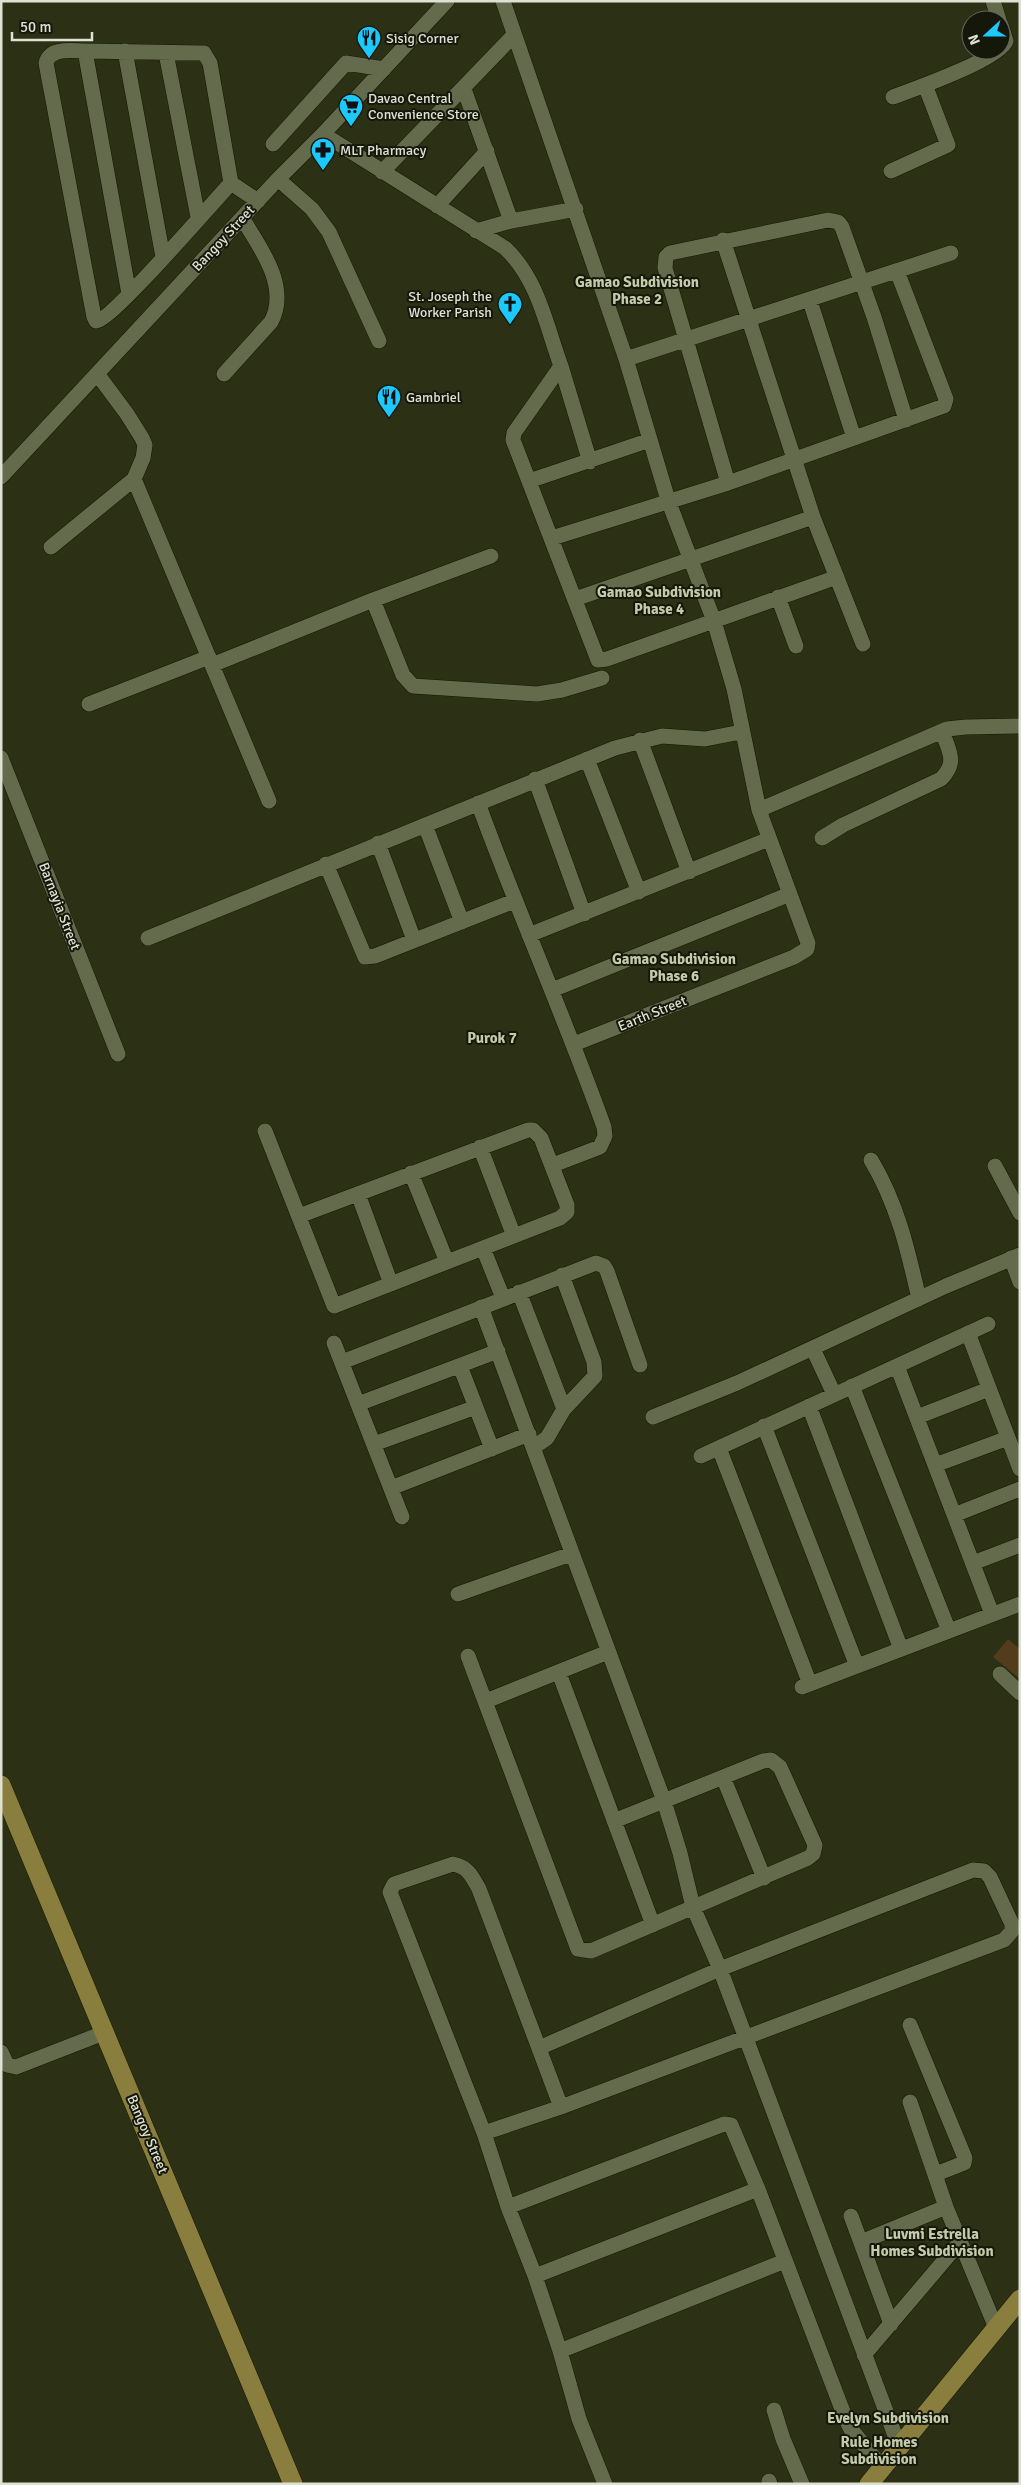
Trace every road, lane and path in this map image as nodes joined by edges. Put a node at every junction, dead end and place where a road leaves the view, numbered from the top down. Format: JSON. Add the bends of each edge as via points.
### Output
{"nodes":[{"id":1,"x":447,"y":1,"type":"edge"},
{"id":2,"x":502,"y":1,"type":"edge"},
{"id":3,"x":514,"y":35,"type":"junction"},
{"id":4,"x":85,"y":51,"type":"junction"},
{"id":5,"x":125,"y":51,"type":"junction"},
{"id":6,"x":166,"y":53,"type":"junction"},
{"id":7,"x":979,"y":60,"type":"edge"},
{"id":8,"x":384,"y":69,"type":"junction"},
{"id":9,"x":925,"y":85,"type":"junction"},
{"id":10,"x":464,"y":89,"type":"junction"},
{"id":11,"x":893,"y":98,"type":"dead end"},
{"id":12,"x":323,"y":134,"type":"junction"},
{"id":13,"x":273,"y":144,"type":"dead end"},
{"id":14,"x":487,"y":151,"type":"junction"},
{"id":15,"x":891,"y":171,"type":"dead end"},
{"id":16,"x":382,"y":172,"type":"junction"},
{"id":17,"x":278,"y":179,"type":"junction"},
{"id":18,"x":231,"y":182,"type":"junction"},
{"id":19,"x":258,"y":201,"type":"junction"},
{"id":20,"x":437,"y":206,"type":"junction"},
{"id":21,"x":576,"y":209,"type":"junction"},
{"id":22,"x":198,"y":217,"type":"junction"},
{"id":23,"x":242,"y":218,"type":"junction"},
{"id":24,"x":511,"y":221,"type":"junction"},
{"id":25,"x":476,"y":231,"type":"junction"},
{"id":26,"x":723,"y":240,"type":"junction"},
{"id":27,"x":951,"y":253,"type":"dead end"},
{"id":28,"x":163,"y":257,"type":"junction"},
{"id":29,"x":897,"y":271,"type":"junction"},
{"id":30,"x":862,"y":284,"type":"junction"},
{"id":31,"x":129,"y":294,"type":"junction"},
{"id":32,"x":810,"y":301,"type":"junction"},
{"id":33,"x":747,"y":320,"type":"junction"},
{"id":34,"x":687,"y":340,"type":"junction"},
{"id":35,"x":379,"y":341,"type":"dead end"},
{"id":36,"x":626,"y":359,"type":"junction"},
{"id":37,"x":561,"y":366,"type":"junction"},
{"id":38,"x":98,"y":374,"type":"junction"},
{"id":39,"x":224,"y":374,"type":"dead end"},
{"id":40,"x":906,"y":420,"type":"junction"},
{"id":41,"x":854,"y":438,"type":"junction"},
{"id":42,"x":650,"y":440,"type":"junction"},
{"id":43,"x":794,"y":460,"type":"junction"},
{"id":44,"x":590,"y":462,"type":"junction"},
{"id":45,"x":1,"y":477,"type":"edge"},
{"id":46,"x":134,"y":479,"type":"junction"},
{"id":47,"x":529,"y":481,"type":"junction"},
{"id":48,"x":728,"y":483,"type":"junction"},
{"id":49,"x":668,"y":500,"type":"junction"},
{"id":50,"x":813,"y":517,"type":"junction"},
{"id":51,"x":552,"y":538,"type":"junction"},
{"id":52,"x":51,"y":547,"type":"dead end"},
{"id":53,"x":491,"y":556,"type":"dead end"},
{"id":54,"x":691,"y":560,"type":"junction"},
{"id":55,"x":837,"y":577,"type":"junction"},
{"id":56,"x":778,"y":597,"type":"junction"},
{"id":57,"x":575,"y":599,"type":"junction"},
{"id":58,"x":373,"y":600,"type":"junction"},
{"id":59,"x":714,"y":621,"type":"junction"},
{"id":60,"x":863,"y":644,"type":"dead end"},
{"id":61,"x":796,"y":646,"type":"dead end"},
{"id":62,"x":210,"y":661,"type":"junction"},
{"id":63,"x":602,"y":678,"type":"dead end"},
{"id":64,"x":89,"y":704,"type":"dead end"},
{"id":65,"x":1020,"y":726,"type":"edge"},
{"id":66,"x":942,"y":731,"type":"junction"},
{"id":67,"x":741,"y":732,"type":"junction"},
{"id":68,"x":640,"y":740,"type":"junction"},
{"id":69,"x":1,"y":758,"type":"edge"},
{"id":70,"x":587,"y":759,"type":"junction"},
{"id":71,"x":535,"y":779,"type":"junction"},
{"id":72,"x":269,"y":802,"type":"dead end"},
{"id":73,"x":478,"y":803,"type":"junction"},
{"id":74,"x":758,"y":810,"type":"junction"},
{"id":75,"x":425,"y":825,"type":"junction"},
{"id":76,"x":822,"y":838,"type":"dead end"},
{"id":77,"x":769,"y":839,"type":"junction"},
{"id":78,"x":378,"y":843,"type":"junction"},
{"id":79,"x":326,"y":864,"type":"junction"},
{"id":80,"x":689,"y":872,"type":"junction"},
{"id":81,"x":639,"y":892,"type":"junction"},
{"id":82,"x":790,"y":894,"type":"junction"},
{"id":83,"x":514,"y":901,"type":"junction"},
{"id":84,"x":584,"y":914,"type":"junction"},
{"id":85,"x":462,"y":922,"type":"junction"},
{"id":86,"x":529,"y":935,"type":"junction"},
{"id":87,"x":148,"y":938,"type":"dead end"},
{"id":88,"x":414,"y":940,"type":"junction"},
{"id":89,"x":552,"y":990,"type":"junction"},
{"id":90,"x":574,"y":1044,"type":"junction"},
{"id":91,"x":118,"y":1054,"type":"dead end"},
{"id":92,"x":265,"y":1131,"type":"dead end"},
{"id":93,"x":480,"y":1147,"type":"junction"},
{"id":94,"x":871,"y":1160,"type":"dead end"},
{"id":95,"x":553,"y":1165,"type":"junction"},
{"id":96,"x":995,"y":1166,"type":"dead end"},
{"id":97,"x":411,"y":1173,"type":"junction"},
{"id":98,"x":358,"y":1194,"type":"junction"},
{"id":99,"x":1020,"y":1213,"type":"edge"},
{"id":100,"x":299,"y":1216,"type":"junction"},
{"id":101,"x":514,"y":1236,"type":"junction"},
{"id":102,"x":483,"y":1248,"type":"junction"},
{"id":103,"x":1015,"y":1257,"type":"edge"},
{"id":104,"x":447,"y":1262,"type":"junction"},
{"id":105,"x":562,"y":1275,"type":"junction"},
{"id":106,"x":1020,"y":1282,"type":"edge"},
{"id":107,"x":391,"y":1284,"type":"junction"},
{"id":108,"x":519,"y":1292,"type":"junction"},
{"id":109,"x":503,"y":1298,"type":"junction"},
{"id":110,"x":918,"y":1299,"type":"junction"},
{"id":111,"x":481,"y":1307,"type":"junction"},
{"id":112,"x":988,"y":1324,"type":"dead end"},
{"id":113,"x":968,"y":1333,"type":"junction"},
{"id":114,"x":334,"y":1343,"type":"dead end"},
{"id":115,"x":810,"y":1350,"type":"junction"},
{"id":116,"x":498,"y":1351,"type":"junction"},
{"id":117,"x":342,"y":1362,"type":"junction"},
{"id":118,"x":640,"y":1365,"type":"dead end"},
{"id":119,"x":460,"y":1366,"type":"junction"},
{"id":120,"x":897,"y":1366,"type":"junction"},
{"id":121,"x":852,"y":1386,"type":"junction"},
{"id":122,"x":989,"y":1389,"type":"junction"},
{"id":123,"x":831,"y":1396,"type":"junction"},
{"id":124,"x":358,"y":1404,"type":"junction"},
{"id":125,"x":476,"y":1406,"type":"junction"},
{"id":126,"x":809,"y":1406,"type":"junction"},
{"id":127,"x":564,"y":1409,"type":"junction"},
{"id":128,"x":653,"y":1416,"type":"dead end"},
{"id":129,"x":917,"y":1416,"type":"junction"},
{"id":130,"x":764,"y":1426,"type":"junction"},
{"id":131,"x":1008,"y":1438,"type":"junction"},
{"id":132,"x":532,"y":1441,"type":"junction"},
{"id":133,"x":374,"y":1444,"type":"junction"},
{"id":134,"x":719,"y":1448,"type":"junction"},
{"id":135,"x":492,"y":1449,"type":"junction"},
{"id":136,"x":701,"y":1456,"type":"dead end"},
{"id":137,"x":935,"y":1465,"type":"junction"},
{"id":138,"x":1020,"y":1468,"type":"edge"},
{"id":139,"x":391,"y":1488,"type":"junction"},
{"id":140,"x":1020,"y":1489,"type":"edge"},
{"id":141,"x":954,"y":1515,"type":"junction"},
{"id":142,"x":402,"y":1517,"type":"dead end"},
{"id":143,"x":1020,"y":1545,"type":"edge"},
{"id":144,"x":571,"y":1554,"type":"junction"},
{"id":145,"x":973,"y":1563,"type":"junction"},
{"id":146,"x":458,"y":1594,"type":"dead end"},
{"id":147,"x":1020,"y":1604,"type":"edge"},
{"id":148,"x":992,"y":1614,"type":"junction"},
{"id":149,"x":949,"y":1631,"type":"junction"},
{"id":150,"x":902,"y":1649,"type":"junction"},
{"id":151,"x":608,"y":1652,"type":"junction"},
{"id":152,"x":468,"y":1656,"type":"dead end"},
{"id":153,"x":857,"y":1666,"type":"junction"},
{"id":154,"x":559,"y":1672,"type":"junction"},
{"id":155,"x":1000,"y":1674,"type":"dead end"},
{"id":156,"x":1020,"y":1693,"type":"edge"},
{"id":157,"x":486,"y":1701,"type":"junction"},
{"id":158,"x":723,"y":1777,"type":"junction"},
{"id":159,"x":1,"y":1785,"type":"edge"},
{"id":160,"x":664,"y":1801,"type":"junction"},
{"id":161,"x":614,"y":1821,"type":"junction"},
{"id":162,"x":764,"y":1878,"type":"junction"},
{"id":163,"x":693,"y":1907,"type":"junction"},
{"id":164,"x":653,"y":1925,"type":"junction"},
{"id":165,"x":720,"y":1970,"type":"junction"},
{"id":166,"x":910,"y":2025,"type":"dead end"},
{"id":167,"x":106,"y":2032,"type":"junction"},
{"id":168,"x":746,"y":2038,"type":"junction"},
{"id":169,"x":539,"y":2048,"type":"junction"},
{"id":170,"x":1,"y":2052,"type":"edge"},
{"id":171,"x":910,"y":2102,"type":"dead end"},
{"id":172,"x":561,"y":2107,"type":"junction"},
{"id":173,"x":484,"y":2132,"type":"junction"},
{"id":174,"x":936,"y":2174,"type":"junction"},
{"id":175,"x":758,"y":2189,"type":"junction"},
{"id":176,"x":508,"y":2207,"type":"junction"},
{"id":177,"x":946,"y":2208,"type":"junction"},
{"id":178,"x":851,"y":2216,"type":"dead end"},
{"id":179,"x":861,"y":2242,"type":"junction"},
{"id":180,"x":960,"y":2242,"type":"junction"},
{"id":181,"x":785,"y":2260,"type":"junction"},
{"id":182,"x":535,"y":2276,"type":"junction"},
{"id":183,"x":1020,"y":2299,"type":"edge"},
{"id":184,"x":891,"y":2324,"type":"junction"},
{"id":185,"x":996,"y":2328,"type":"junction"},
{"id":186,"x":560,"y":2350,"type":"junction"},
{"id":187,"x":864,"y":2355,"type":"junction"},
{"id":188,"x":774,"y":2410,"type":"dead end"},
{"id":189,"x":899,"y":2446,"type":"junction"},
{"id":190,"x":882,"y":2467,"type":"junction"},
{"id":191,"x":293,"y":2484,"type":"edge"},
{"id":192,"x":605,"y":2484,"type":"edge"},
{"id":193,"x":802,"y":2484,"type":"edge"},
{"id":194,"x":869,"y":2484,"type":"edge"}],
"edges":[{"from":1,"to":8,"type":"street","name":"Bangoy Street"},
{"from":2,"to":3,"type":"street"},
{"from":3,"to":10,"type":"street"},
{"from":3,"to":21,"type":"street"},
{"from":4,"to":5,"type":"street"},
{"from":4,"to":31,"type":"street"},
{"from":4,"to":31,"type":"street","via":[[53,52],[46,63],[96,320],[104,318]]},
{"from":5,"to":6,"type":"street"},
{"from":5,"to":28,"type":"street"},
{"from":6,"to":18,"type":"street","via":[[198,52],[207,57]]},
{"from":6,"to":22,"type":"street"},
{"from":7,"to":9,"type":"street"},
{"from":8,"to":12,"type":"street","name":"Bangoy Street"},
{"from":8,"to":13,"type":"street","via":[[346,63]]},
{"from":9,"to":11,"type":"street"},
{"from":9,"to":15,"type":"street","via":[[948,145]]},
{"from":10,"to":14,"type":"street"},
{"from":10,"to":16,"type":"street"},
{"from":12,"to":16,"type":"street"},
{"from":12,"to":17,"type":"street","name":"Bangoy Street"},
{"from":14,"to":20,"type":"street"},
{"from":14,"to":24,"type":"street"},
{"from":16,"to":20,"type":"street"},
{"from":17,"to":19,"type":"street","name":"Bangoy Street"},
{"from":17,"to":35,"type":"street","via":[[321,218]]},
{"from":18,"to":19,"type":"street"},
{"from":18,"to":22,"type":"street"},
{"from":19,"to":23,"type":"street","name":"Bangoy Street"},
{"from":20,"to":25,"type":"street"},
{"from":21,"to":24,"type":"street"},
{"from":21,"to":36,"type":"street"},
{"from":22,"to":28,"type":"street"},
{"from":23,"to":38,"type":"street","name":"Bangoy Street"},
{"from":23,"to":39,"type":"street","via":[[270,268],[278,301],[271,322]]},
{"from":24,"to":25,"type":"street"},
{"from":25,"to":37,"type":"street","via":[[505,248],[528,275]]},
{"from":26,"to":30,"type":"street","via":[[833,220],[842,228]]},
{"from":26,"to":33,"type":"street"},
{"from":26,"to":34,"type":"street","via":[[670,252],[664,262]]},
{"from":27,"to":29,"type":"street"},
{"from":28,"to":31,"type":"street"},
{"from":29,"to":30,"type":"street"},
{"from":29,"to":40,"type":"street","via":[[946,403],[941,409]]},
{"from":30,"to":32,"type":"street"},
{"from":30,"to":40,"type":"street"},
{"from":32,"to":33,"type":"street"},
{"from":32,"to":41,"type":"street"},
{"from":33,"to":34,"type":"street"},
{"from":33,"to":43,"type":"street"},
{"from":34,"to":36,"type":"street"},
{"from":34,"to":48,"type":"street"},
{"from":36,"to":42,"type":"street"},
{"from":37,"to":44,"type":"street"},
{"from":37,"to":47,"type":"street","via":[[514,433],[516,450]]},
{"from":38,"to":45,"type":"street","name":"Bangoy Street"},
{"from":38,"to":46,"type":"street","via":[[128,414],[145,445]]},
{"from":40,"to":41,"type":"street"},
{"from":41,"to":43,"type":"street"},
{"from":42,"to":44,"type":"street"},
{"from":42,"to":49,"type":"street"},
{"from":43,"to":48,"type":"street"},
{"from":43,"to":50,"type":"street"},
{"from":44,"to":47,"type":"street"},
{"from":46,"to":52,"type":"street"},
{"from":46,"to":62,"type":"street"},
{"from":47,"to":51,"type":"street"},
{"from":48,"to":49,"type":"street"},
{"from":49,"to":51,"type":"street"},
{"from":49,"to":54,"type":"street"},
{"from":50,"to":54,"type":"street"},
{"from":50,"to":55,"type":"street"},
{"from":51,"to":57,"type":"street"},
{"from":53,"to":58,"type":"street"},
{"from":54,"to":57,"type":"street"},
{"from":54,"to":59,"type":"street"},
{"from":55,"to":56,"type":"street"},
{"from":55,"to":60,"type":"street"},
{"from":56,"to":59,"type":"street"},
{"from":56,"to":61,"type":"street"},
{"from":57,"to":59,"type":"street","via":[[595,656],[601,660]]},
{"from":58,"to":62,"type":"street"},
{"from":58,"to":63,"type":"street","via":[[403,675],[413,686],[537,694]]},
{"from":59,"to":67,"type":"street","via":[[734,689]]},
{"from":62,"to":64,"type":"street"},
{"from":62,"to":72,"type":"street"},
{"from":65,"to":66,"type":"street"},
{"from":66,"to":74,"type":"street"},
{"from":66,"to":76,"type":"street","via":[[951,768],[941,779]]},
{"from":67,"to":68,"type":"street","via":[[711,738],[662,736]]},
{"from":67,"to":74,"type":"street"},
{"from":68,"to":70,"type":"street"},
{"from":68,"to":80,"type":"street"},
{"from":69,"to":91,"type":"street","name":"Barnayia Street"},
{"from":70,"to":71,"type":"street"},
{"from":70,"to":81,"type":"street"},
{"from":71,"to":73,"type":"street"},
{"from":71,"to":84,"type":"street"},
{"from":73,"to":75,"type":"street"},
{"from":73,"to":83,"type":"street"},
{"from":74,"to":77,"type":"street"},
{"from":75,"to":78,"type":"street"},
{"from":75,"to":85,"type":"street"},
{"from":77,"to":80,"type":"street"},
{"from":77,"to":82,"type":"street"},
{"from":78,"to":79,"type":"street"},
{"from":78,"to":88,"type":"street"},
{"from":79,"to":87,"type":"street"},
{"from":79,"to":88,"type":"street","via":[[364,957],[375,956]]},
{"from":80,"to":81,"type":"street"},
{"from":81,"to":84,"type":"street"},
{"from":82,"to":89,"type":"street"},
{"from":82,"to":90,"type":"street","name":"Earth Street","via":[[808,943],[807,949]]},
{"from":83,"to":85,"type":"street"},
{"from":83,"to":86,"type":"street"},
{"from":84,"to":86,"type":"street"},
{"from":85,"to":88,"type":"street"},
{"from":86,"to":89,"type":"street"},
{"from":89,"to":90,"type":"street"},
{"from":90,"to":95,"type":"street","via":[[605,1136],[600,1147]]},
{"from":92,"to":100,"type":"street"},
{"from":93,"to":95,"type":"street","via":[[522,1130],[533,1130],[541,1138]]},
{"from":93,"to":97,"type":"street"},
{"from":93,"to":101,"type":"street"},
{"from":94,"to":110,"type":"street","via":[[898,1217]]},
{"from":95,"to":101,"type":"street","via":[[567,1212],[560,1218]]},
{"from":96,"to":99,"type":"street"},
{"from":97,"to":98,"type":"street"},
{"from":97,"to":104,"type":"street"},
{"from":98,"to":100,"type":"street"},
{"from":98,"to":107,"type":"street"},
{"from":100,"to":107,"type":"street","via":[[334,1306]]},
{"from":101,"to":102,"type":"street"},
{"from":102,"to":104,"type":"street"},
{"from":102,"to":109,"type":"street"},
{"from":103,"to":106,"type":"street"},
{"from":103,"to":110,"type":"street"},
{"from":104,"to":107,"type":"street"},
{"from":105,"to":108,"type":"street"},
{"from":105,"to":118,"type":"street","via":[[596,1263],[604,1266]]},
{"from":105,"to":127,"type":"street","via":[[596,1371],[592,1382]]},
{"from":108,"to":109,"type":"street"},
{"from":108,"to":127,"type":"street"},
{"from":109,"to":111,"type":"street"},
{"from":110,"to":115,"type":"street"},
{"from":111,"to":116,"type":"street"},
{"from":111,"to":117,"type":"street"},
{"from":112,"to":113,"type":"street"},
{"from":113,"to":120,"type":"street"},
{"from":113,"to":122,"type":"street"},
{"from":114,"to":117,"type":"street"},
{"from":115,"to":123,"type":"street"},
{"from":115,"to":128,"type":"street"},
{"from":116,"to":119,"type":"street"},
{"from":116,"to":132,"type":"street"},
{"from":117,"to":124,"type":"street"},
{"from":119,"to":124,"type":"street"},
{"from":119,"to":125,"type":"street"},
{"from":120,"to":121,"type":"street"},
{"from":120,"to":129,"type":"street"},
{"from":121,"to":123,"type":"street"},
{"from":121,"to":149,"type":"street"},
{"from":122,"to":129,"type":"street"},
{"from":122,"to":131,"type":"street"},
{"from":123,"to":126,"type":"street"},
{"from":124,"to":133,"type":"street"},
{"from":125,"to":133,"type":"street"},
{"from":125,"to":135,"type":"street"},
{"from":126,"to":130,"type":"street"},
{"from":126,"to":150,"type":"street"},
{"from":127,"to":132,"type":"street","via":[[547,1438]]},
{"from":129,"to":137,"type":"street"},
{"from":130,"to":134,"type":"street"},
{"from":130,"to":153,"type":"street"},
{"from":131,"to":137,"type":"street"},
{"from":131,"to":138,"type":"street"},
{"from":132,"to":135,"type":"street"},
{"from":132,"to":144,"type":"street"},
{"from":133,"to":139,"type":"street"},
{"from":134,"to":136,"type":"street"},
{"from":134,"to":153,"type":"street","via":[[805,1686]]},
{"from":135,"to":139,"type":"street"},
{"from":137,"to":141,"type":"street"},
{"from":139,"to":142,"type":"street"},
{"from":140,"to":141,"type":"street"},
{"from":141,"to":145,"type":"street"},
{"from":143,"to":145,"type":"street"},
{"from":144,"to":146,"type":"street"},
{"from":144,"to":151,"type":"street"},
{"from":145,"to":148,"type":"street"},
{"from":147,"to":148,"type":"street"},
{"from":148,"to":149,"type":"street"},
{"from":149,"to":150,"type":"street"},
{"from":150,"to":153,"type":"street"},
{"from":151,"to":154,"type":"street"},
{"from":151,"to":160,"type":"street"},
{"from":152,"to":157,"type":"street"},
{"from":154,"to":157,"type":"street"},
{"from":154,"to":161,"type":"street"},
{"from":155,"to":156,"type":"street"},
{"from":157,"to":164,"type":"street","via":[[578,1949],[591,1951]]},
{"from":158,"to":160,"type":"street"},
{"from":158,"to":162,"type":"street"},
{"from":158,"to":162,"type":"street","via":[[764,1761],[776,1762],[815,1845],[813,1854],[808,1858]]},
{"from":159,"to":167,"type":"main road","name":"Bangoy Street"},
{"from":160,"to":161,"type":"street"},
{"from":160,"to":163,"type":"street"},
{"from":161,"to":164,"type":"street"},
{"from":162,"to":163,"type":"street"},
{"from":163,"to":164,"type":"street"},
{"from":163,"to":165,"type":"street"},
{"from":165,"to":168,"type":"street"},
{"from":165,"to":168,"type":"street","via":[[973,1870],[984,1871],[990,1877],[1012,1924],[1012,1931],[1004,1940]]},
{"from":165,"to":169,"type":"street"},
{"from":166,"to":174,"type":"street","via":[[965,2158],[964,2163]]},
{"from":167,"to":170,"type":"street","via":[[16,2067],[7,2065]]},
{"from":167,"to":191,"type":"main road","name":"Bangoy Street"},
{"from":168,"to":172,"type":"street"},
{"from":168,"to":187,"type":"street"},
{"from":169,"to":172,"type":"street"},
{"from":169,"to":173,"type":"street","via":[[479,1889],[469,1871],[453,1864],[394,1884],[390,1892]]},
{"from":171,"to":174,"type":"street"},
{"from":172,"to":173,"type":"street"},
{"from":173,"to":176,"type":"street"},
{"from":174,"to":177,"type":"street"},
{"from":175,"to":176,"type":"street","via":[[734,2128],[724,2124]]},
{"from":175,"to":181,"type":"street"},
{"from":175,"to":182,"type":"street"},
{"from":176,"to":182,"type":"street"},
{"from":177,"to":179,"type":"street"},
{"from":177,"to":180,"type":"street"},
{"from":178,"to":179,"type":"street"},
{"from":179,"to":184,"type":"street"},
{"from":180,"to":184,"type":"street"},
{"from":180,"to":185,"type":"street"},
{"from":181,"to":186,"type":"street"},
{"from":181,"to":190,"type":"street","via":[[850,2428]]},
{"from":182,"to":186,"type":"street"},
{"from":183,"to":185,"type":"main road"},
{"from":184,"to":187,"type":"street"},
{"from":185,"to":189,"type":"main road"},
{"from":186,"to":192,"type":"street","via":[[580,2419]]},
{"from":187,"to":189,"type":"street"},
{"from":188,"to":193,"type":"street"},
{"from":189,"to":190,"type":"main road"},
{"from":190,"to":194,"type":"main road"}]}
